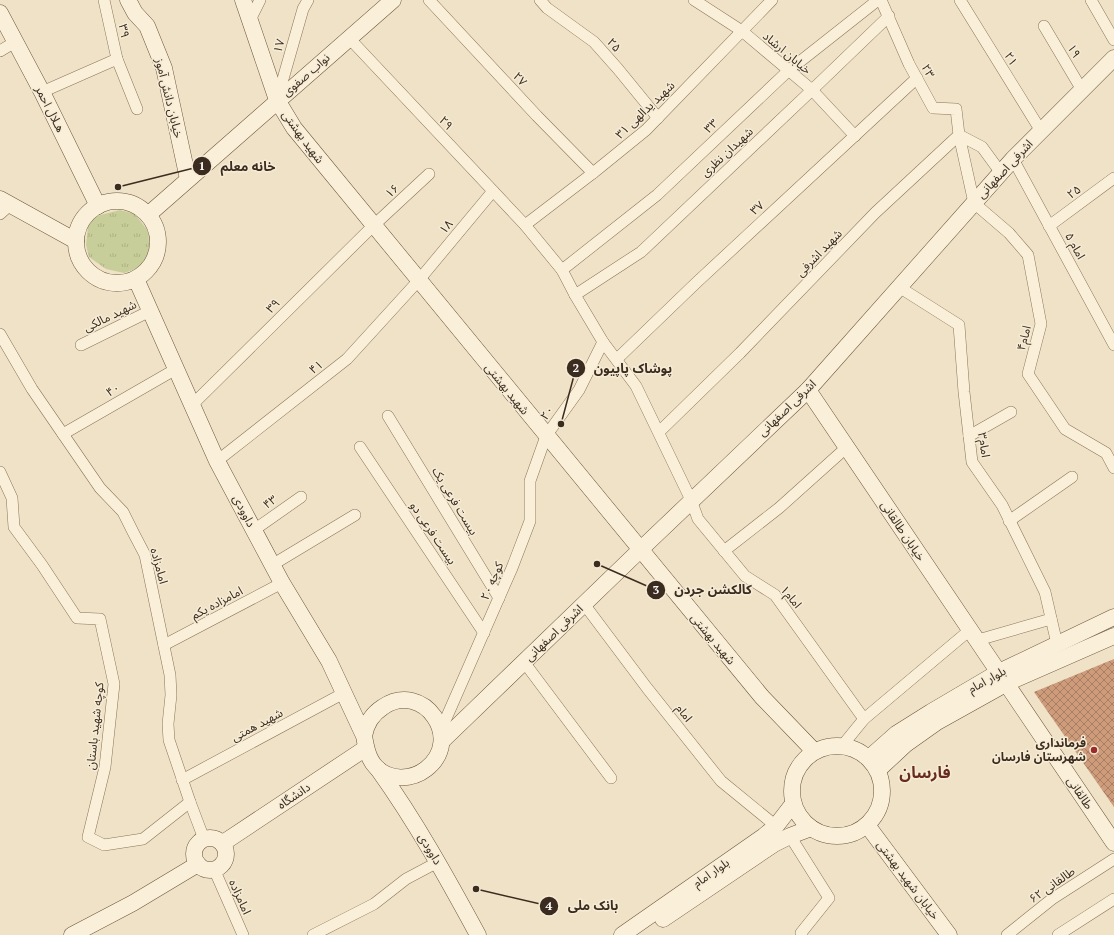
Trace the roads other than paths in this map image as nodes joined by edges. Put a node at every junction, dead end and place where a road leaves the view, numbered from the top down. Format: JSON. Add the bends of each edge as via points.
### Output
{"nodes":[{"id":1,"x":104,"y":0,"type":"edge"},
{"id":2,"x":128,"y":0,"type":"edge"},
{"id":3,"x":244,"y":0,"type":"edge"},
{"id":4,"x":260,"y":0,"type":"edge"},
{"id":5,"x":308,"y":0,"type":"edge"},
{"id":6,"x":392,"y":0,"type":"edge"},
{"id":7,"x":429,"y":0,"type":"edge"},
{"id":8,"x":540,"y":0,"type":"edge"},
{"id":9,"x":694,"y":0,"type":"edge"},
{"id":10,"x":772,"y":0,"type":"edge"},
{"id":11,"x":878,"y":0,"type":"edge"},
{"id":12,"x":881,"y":0,"type":"edge"},
{"id":13,"x":960,"y":0,"type":"edge"},
{"id":14,"x":1091,"y":0,"type":"edge"},
{"id":15,"x":0,"y":13,"type":"edge"},
{"id":16,"x":888,"y":16,"type":"junction"},
{"id":17,"x":250,"y":20,"type":"junction"},
{"id":18,"x":1044,"y":26,"type":"dead end"},
{"id":19,"x":742,"y":32,"type":"junction"},
{"id":20,"x":349,"y":38,"type":"junction"},
{"id":21,"x":1114,"y":40,"type":"edge"},
{"id":22,"x":16,"y":42,"type":"junction"},
{"id":23,"x":0,"y":51,"type":"edge"},
{"id":24,"x":1114,"y":58,"type":"edge"},
{"id":25,"x":117,"y":59,"type":"junction"},
{"id":26,"x":788,"y":71,"type":"junction"},
{"id":27,"x":917,"y":78,"type":"junction"},
{"id":28,"x":812,"y":90,"type":"junction"},
{"id":29,"x":1082,"y":90,"type":"junction"},
{"id":30,"x":42,"y":92,"type":"junction"},
{"id":31,"x":277,"y":100,"type":"junction"},
{"id":32,"x":136,"y":109,"type":"dead end"},
{"id":33,"x":658,"y":118,"type":"junction"},
{"id":34,"x":1041,"y":131,"type":"junction"},
{"id":35,"x":959,"y":135,"type":"junction"},
{"id":36,"x":855,"y":136,"type":"junction"},
{"id":37,"x":1013,"y":159,"type":"junction"},
{"id":38,"x":593,"y":173,"type":"junction"},
{"id":39,"x":1001,"y":173,"type":"junction"},
{"id":40,"x":429,"y":174,"type":"dead end"},
{"id":41,"x":1114,"y":178,"type":"edge"},
{"id":42,"x":188,"y":179,"type":"junction"},
{"id":43,"x":493,"y":191,"type":"junction"},
{"id":44,"x":974,"y":202,"type":"junction"},
{"id":45,"x":4,"y":206,"type":"edge"},
{"id":46,"x":98,"y":206,"type":"junction"},
{"id":47,"x":149,"y":214,"type":"junction"},
{"id":48,"x":525,"y":225,"type":"junction"},
{"id":49,"x":373,"y":226,"type":"junction"},
{"id":50,"x":1049,"y":226,"type":"junction"},
{"id":51,"x":76,"y":241,"type":"junction"},
{"id":52,"x":562,"y":270,"type":"junction"},
{"id":53,"x":136,"y":279,"type":"junction"},
{"id":54,"x":419,"y":280,"type":"junction"},
{"id":55,"x":899,"y":287,"type":"junction"},
{"id":56,"x":575,"y":295,"type":"junction"},
{"id":57,"x":150,"y":311,"type":"junction"},
{"id":58,"x":1109,"y":324,"type":"edge"},
{"id":59,"x":0,"y":334,"type":"edge"},
{"id":60,"x":604,"y":342,"type":"junction"},
{"id":61,"x":81,"y":345,"type":"dead end"},
{"id":62,"x":1114,"y":345,"type":"edge"},
{"id":63,"x":617,"y":359,"type":"junction"},
{"id":64,"x":176,"y":369,"type":"junction"},
{"id":65,"x":808,"y":390,"type":"junction"},
{"id":66,"x":192,"y":405,"type":"junction"},
{"id":67,"x":1012,"y":412,"type":"dead end"},
{"id":68,"x":388,"y":416,"type":"dead end"},
{"id":69,"x":659,"y":432,"type":"junction"},
{"id":70,"x":63,"y":434,"type":"junction"},
{"id":71,"x":546,"y":436,"type":"junction"},
{"id":72,"x":969,"y":436,"type":"junction"},
{"id":73,"x":847,"y":447,"type":"junction"},
{"id":74,"x":360,"y":448,"type":"dead end"},
{"id":75,"x":217,"y":461,"type":"junction"},
{"id":76,"x":1114,"y":468,"type":"edge"},
{"id":77,"x":0,"y":472,"type":"edge"},
{"id":78,"x":1072,"y":477,"type":"dead end"},
{"id":79,"x":301,"y":497,"type":"dead end"},
{"id":80,"x":692,"y":500,"type":"junction"},
{"id":81,"x":354,"y":515,"type":"dead end"},
{"id":82,"x":1009,"y":521,"type":"junction"},
{"id":83,"x":254,"y":530,"type":"junction"},
{"id":84,"x":640,"y":550,"type":"junction"},
{"id":85,"x":724,"y":551,"type":"junction"},
{"id":86,"x":272,"y":565,"type":"junction"},
{"id":87,"x":282,"y":583,"type":"junction"},
{"id":88,"x":499,"y":598,"type":"junction"},
{"id":89,"x":584,"y":604,"type":"junction"},
{"id":90,"x":1114,"y":618,"type":"edge"},
{"id":91,"x":1051,"y":619,"type":"junction"},
{"id":92,"x":484,"y":633,"type":"junction"},
{"id":93,"x":974,"y":635,"type":"junction"},
{"id":94,"x":1114,"y":636,"type":"edge"},
{"id":95,"x":1058,"y":644,"type":"junction"},
{"id":96,"x":164,"y":645,"type":"junction"},
{"id":97,"x":524,"y":662,"type":"junction"},
{"id":98,"x":1003,"y":678,"type":"junction"},
{"id":99,"x":344,"y":693,"type":"junction"},
{"id":100,"x":864,"y":719,"type":"junction"},
{"id":101,"x":441,"y":736,"type":"junction"},
{"id":102,"x":365,"y":742,"type":"junction"},
{"id":103,"x":842,"y":746,"type":"junction"},
{"id":104,"x":814,"y":752,"type":"junction"},
{"id":105,"x":873,"y":764,"type":"junction"},
{"id":106,"x":376,"y":767,"type":"junction"},
{"id":107,"x":611,"y":778,"type":"dead end"},
{"id":108,"x":182,"y":780,"type":"junction"},
{"id":109,"x":190,"y":802,"type":"junction"},
{"id":110,"x":793,"y":804,"type":"junction"},
{"id":111,"x":867,"y":825,"type":"junction"},
{"id":112,"x":776,"y":826,"type":"junction"},
{"id":113,"x":811,"y":828,"type":"junction"},
{"id":114,"x":790,"y":836,"type":"junction"},
{"id":115,"x":204,"y":839,"type":"junction"},
{"id":116,"x":1114,"y":843,"type":"edge"},
{"id":117,"x":223,"y":844,"type":"junction"},
{"id":118,"x":1114,"y":859,"type":"edge"},
{"id":119,"x":438,"y":862,"type":"junction"},
{"id":120,"x":198,"y":864,"type":"junction"},
{"id":121,"x":214,"y":869,"type":"junction"},
{"id":122,"x":1114,"y":899,"type":"edge"},
{"id":123,"x":72,"y":935,"type":"edge"},
{"id":124,"x":243,"y":935,"type":"edge"},
{"id":125,"x":313,"y":935,"type":"edge"},
{"id":126,"x":478,"y":935,"type":"edge"},
{"id":127,"x":622,"y":935,"type":"edge"},
{"id":128,"x":641,"y":935,"type":"edge"},
{"id":129,"x":802,"y":935,"type":"edge"},
{"id":130,"x":949,"y":935,"type":"edge"},
{"id":131,"x":1007,"y":935,"type":"edge"},
{"id":132,"x":1058,"y":935,"type":"edge"}],
"edges":[{"from":1,"to":25,"type":"street","name":"۳۹"},
{"from":2,"to":42,"type":"main road","name":"خیابان دانش آموز","via":[[135,13],[147,26],[164,68]]},
{"from":3,"to":17,"type":"main road","name":"شهید بهشتی"},
{"from":4,"to":17,"type":"street"},
{"from":5,"to":31,"type":"street","name":"۱۷","via":[[303,9]]},
{"from":6,"to":20,"type":"main road","name":"نواب صفوی"},
{"from":7,"to":38,"type":"street","name":"۲۷"},
{"from":8,"to":33,"type":"street","name":"۲۵","via":[[547,8],[594,42]]},
{"from":9,"to":19,"type":"street","name":"خیابان ارشاد"},
{"from":10,"to":19,"type":"street","name":"۳۱ شهید یدالهی"},
{"from":11,"to":26,"type":"street","name":"۳۳"},
{"from":12,"to":16,"type":"street","name":"۲۳"},
{"from":13,"to":34,"type":"street","name":"۲۱"},
{"from":14,"to":21,"type":"street"},
{"from":15,"to":22,"type":"main road","name":"هـلال احمر"},
{"from":16,"to":27,"type":"street","name":"۲۳"},
{"from":16,"to":28,"type":"street","name":"شهیدان نظری"},
{"from":17,"to":31,"type":"main road","name":"شهید بهشتی"},
{"from":18,"to":29,"type":"street","name":"۱۹"},
{"from":19,"to":26,"type":"street","name":"خیابان ارشاد"},
{"from":19,"to":33,"type":"street","name":"۳۱ شهید یدالهی"},
{"from":20,"to":31,"type":"main road","name":"نواب صفوی"},
{"from":20,"to":43,"type":"street","name":"۲۹"},
{"from":22,"to":23,"type":"street"},
{"from":22,"to":30,"type":"main road","name":"هـلال احمر"},
{"from":24,"to":29,"type":"main road","name":"اشرفی اصفهانی"},
{"from":25,"to":30,"type":"street"},
{"from":25,"to":32,"type":"street","name":"۳۹"},
{"from":26,"to":28,"type":"street","name":"خیابان ارشاد"},
{"from":26,"to":52,"type":"street","name":"۳۳","via":[[657,195]]},
{"from":27,"to":35,"type":"street","name":"۲۳","via":[[933,108],[956,109]]},
{"from":27,"to":36,"type":"street","name":"۳۷"},
{"from":28,"to":36,"type":"street","name":"خیابان ارشاد"},
{"from":28,"to":56,"type":"street","name":"شهیدان نظری","via":[[641,252]]},
{"from":29,"to":34,"type":"main road","name":"اشرفی اصفهانی"},
{"from":30,"to":46,"type":"main road","name":"هـلال احمر"},
{"from":31,"to":42,"type":"main road","name":"نواب صفوی"},
{"from":31,"to":49,"type":"main road","name":"شهید بهشتی","via":[[294,128]]},
{"from":33,"to":38,"type":"street","name":"۳۱ شهید یدالهی"},
{"from":34,"to":37,"type":"main road","name":"اشرفی اصفهانی"},
{"from":35,"to":39,"type":"street","via":[[982,147]]},
{"from":35,"to":44,"type":"street"},
{"from":35,"to":69,"type":"street","name":"شهید اشرفی","via":[[875,213],[740,353]]},
{"from":36,"to":63,"type":"street","name":"۳۷","via":[[696,282]]},
{"from":37,"to":39,"type":"main road","name":"اشرفی اصفهانی"},
{"from":37,"to":50,"type":"street","name":"امام ۵"},
{"from":38,"to":48,"type":"street","name":"۳۱ شهید یدالهی"},
{"from":39,"to":44,"type":"main road","name":"اشرفی اصفهانی"},
{"from":40,"to":49,"type":"street","name":"۱۶"},
{"from":41,"to":50,"type":"street","name":"۲۵"},
{"from":42,"to":47,"type":"main road","name":"نواب صفوی"},
{"from":43,"to":48,"type":"street","name":"۲۹"},
{"from":43,"to":54,"type":"street","name":"۱۸"},
{"from":44,"to":55,"type":"main road","name":"اشرفی اصفهانی"},
{"from":44,"to":76,"type":"street","name":"امام۴","via":[[1009,233],[1028,255],[1041,324],[1028,374],[1065,429],[1106,453]]},
{"from":45,"to":51,"type":"main road"},
{"from":46,"to":47,"type":"main road","via":[[115,200],[128,202]]},
{"from":46,"to":51,"type":"main road","via":[[84,218],[78,228]]},
{"from":47,"to":53,"type":"main road","via":[[156,225],[159,250],[147,272]]},
{"from":48,"to":52,"type":"street","name":"۲۹"},
{"from":49,"to":54,"type":"main road","name":"شهید بهشتی"},
{"from":49,"to":66,"type":"street","name":"۳۹"},
{"from":50,"to":58,"type":"street","name":"امام ۵"},
{"from":51,"to":53,"type":"main road","via":[[77,253],[82,264],[100,280],[112,284]]},
{"from":52,"to":56,"type":"street","name":"۲۹"},
{"from":53,"to":57,"type":"main road","name":"داوودی"},
{"from":54,"to":71,"type":"main road","name":"شهید بهشتی"},
{"from":54,"to":75,"type":"street","name":"۴۱","via":[[347,359]]},
{"from":55,"to":65,"type":"main road","name":"اشرفی اصفهانی"},
{"from":55,"to":72,"type":"street","name":"امام۳","via":[[959,325]]},
{"from":56,"to":60,"type":"street","name":"۲۹"},
{"from":57,"to":61,"type":"street","name":"شهید مالکی"},
{"from":57,"to":64,"type":"main road","name":"داوودی"},
{"from":58,"to":62,"type":"street","name":"امام ۵"},
{"from":59,"to":70,"type":"street","name":"امامزاده","via":[[32,389]]},
{"from":60,"to":63,"type":"street","name":"۲۹"},
{"from":60,"to":71,"type":"street","name":"۲۰","via":[[579,390]]},
{"from":63,"to":69,"type":"street","name":"امام۱","via":[[636,386]]},
{"from":64,"to":66,"type":"main road","name":"داوودی"},
{"from":64,"to":70,"type":"street","name":"۴۰"},
{"from":65,"to":73,"type":"main road","name":"خیابان طالقانی"},
{"from":65,"to":80,"type":"main road","name":"اشرفی اصفهانی"},
{"from":66,"to":75,"type":"main road","name":"داوودی"},
{"from":67,"to":72,"type":"street"},
{"from":68,"to":88,"type":"street","name":"بیست فرعی یک"},
{"from":69,"to":80,"type":"street","name":"امام۱"},
{"from":70,"to":96,"type":"street","name":"امامزاده","via":[[100,488],[123,512],[145,555]]},
{"from":71,"to":84,"type":"main road","name":"شهید بهشتی"},
{"from":71,"to":88,"type":"street","name":"کوچه ۲۰","via":[[530,481],[530,521]]},
{"from":72,"to":82,"type":"street","name":"امام۳","via":[[972,462],[1002,505]]},
{"from":73,"to":85,"type":"street","via":[[779,508]]},
{"from":73,"to":93,"type":"main road","name":"خیابان طالقانی"},
{"from":74,"to":92,"type":"street","name":"بیست فرعی دو"},
{"from":75,"to":83,"type":"main road","name":"داوودی"},
{"from":77,"to":109,"type":"street","name":"کوچه شهید باستان","via":[[12,498],[14,527],[77,618],[100,619],[114,684],[105,767],[88,837],[104,845],[143,839]]},
{"from":78,"to":82,"type":"street"},
{"from":79,"to":83,"type":"street","name":"۴۳"},
{"from":80,"to":84,"type":"main road","name":"اشرفی اصفهانی"},
{"from":80,"to":85,"type":"street","name":"امام۱","via":[[698,519]]},
{"from":81,"to":86,"type":"street"},
{"from":82,"to":91,"type":"street","name":"امام۳","via":[[1045,592]]},
{"from":83,"to":86,"type":"main road","name":"داوودی"},
{"from":84,"to":89,"type":"main road","name":"اشرفی اصفهانی"},
{"from":84,"to":104,"type":"main road","name":"شهید بهشتی","via":[[762,697]]},
{"from":85,"to":100,"type":"street","name":"امام۱","via":[[745,576],[775,595]]},
{"from":86,"to":87,"type":"main road","name":"داوودی"},
{"from":87,"to":96,"type":"street","name":"امامزاده یکم"},
{"from":87,"to":99,"type":"main road","name":"داوودی","via":[[329,662]]},
{"from":88,"to":92,"type":"street","name":"کوچه ۲۰"},
{"from":89,"to":97,"type":"main road","name":"اشرفی اصفهانی"},
{"from":89,"to":112,"type":"street","name":"امام","via":[[721,781]]},
{"from":90,"to":95,"type":"main road","name":"بلوار امام"},
{"from":91,"to":93,"type":"street"},
{"from":91,"to":95,"type":"street","name":"امام۳"},
{"from":92,"to":101,"type":"street","name":"کوچه ۲۰"},
{"from":93,"to":98,"type":"main road","name":"خیابان طالقانی"},
{"from":93,"to":100,"type":"street"},
{"from":94,"to":98,"type":"main road","name":"بلوار امام"},
{"from":95,"to":98,"type":"main road","name":"بلوار امام"},
{"from":96,"to":108,"type":"street","name":"امامزاده","via":[[170,675],[169,740]]},
{"from":97,"to":101,"type":"main road","name":"اشرفی اصفهانی"},
{"from":97,"to":107,"type":"street"},
{"from":98,"to":105,"type":"main road","name":"بلوار امام"},
{"from":98,"to":116,"type":"main road","name":"طالقانی"},
{"from":99,"to":102,"type":"main road","name":"داوودی"},
{"from":99,"to":108,"type":"street","name":"شهید همتی"},
{"from":100,"to":103,"type":"street"},
{"from":101,"to":102,"type":"main road","via":[[430,711],[421,704],[399,700],[388,703],[372,717],[366,726]]},
{"from":101,"to":106,"type":"main road","via":[[440,751],[435,761],[418,775],[396,777],[385,774]]},
{"from":102,"to":106,"type":"main road"},
{"from":102,"to":117,"type":"main road","name":"دانشگاه"},
{"from":103,"to":104,"type":"main road","via":[[827,746]]},
{"from":103,"to":105,"type":"main road","via":[[857,750]]},
{"from":104,"to":110,"type":"main road","via":[[802,761],[794,774],[791,789]]},
{"from":105,"to":111,"type":"main road","via":[[882,784],[882,800],[877,813]]},
{"from":106,"to":119,"type":"main road","name":"داوودی"},
{"from":108,"to":109,"type":"street","name":"امامزاده"},
{"from":109,"to":115,"type":"street","name":"امامزاده"},
{"from":110,"to":112,"type":"main road","name":"بلوار امام"},
{"from":110,"to":113,"type":"main road","via":[[800,818]]},
{"from":111,"to":113,"type":"main road","via":[[854,833],[840,836],[825,834]]},
{"from":111,"to":130,"type":"main road","name":"خیابان شهید بهشتی"},
{"from":112,"to":127,"type":"main road","name":"بلوار امام"},
{"from":113,"to":114,"type":"main road","name":"بلوار امام"},
{"from":114,"to":128,"type":"main road","name":"بلوار امام","via":[[774,844]]},
{"from":114,"to":129,"type":"street","via":[[829,898]]},
{"from":115,"to":117,"type":"main road","via":[[218,839]]},
{"from":115,"to":120,"type":"main road","via":[[198,843],[195,850]]},
{"from":117,"to":121,"type":"main road","via":[[226,849],[224,862]]},
{"from":118,"to":131,"type":"street","name":"طالقانی ۶۲","via":[[1052,899]]},
{"from":119,"to":125,"type":"street","via":[[406,879],[374,904]]},
{"from":119,"to":126,"type":"main road","name":"داوودی"},
{"from":120,"to":121,"type":"main road","via":[[203,868]]},
{"from":120,"to":123,"type":"main road","via":[[133,903]]},
{"from":121,"to":124,"type":"street","name":"امامزاده"},
{"from":122,"to":132,"type":"street"}]}
